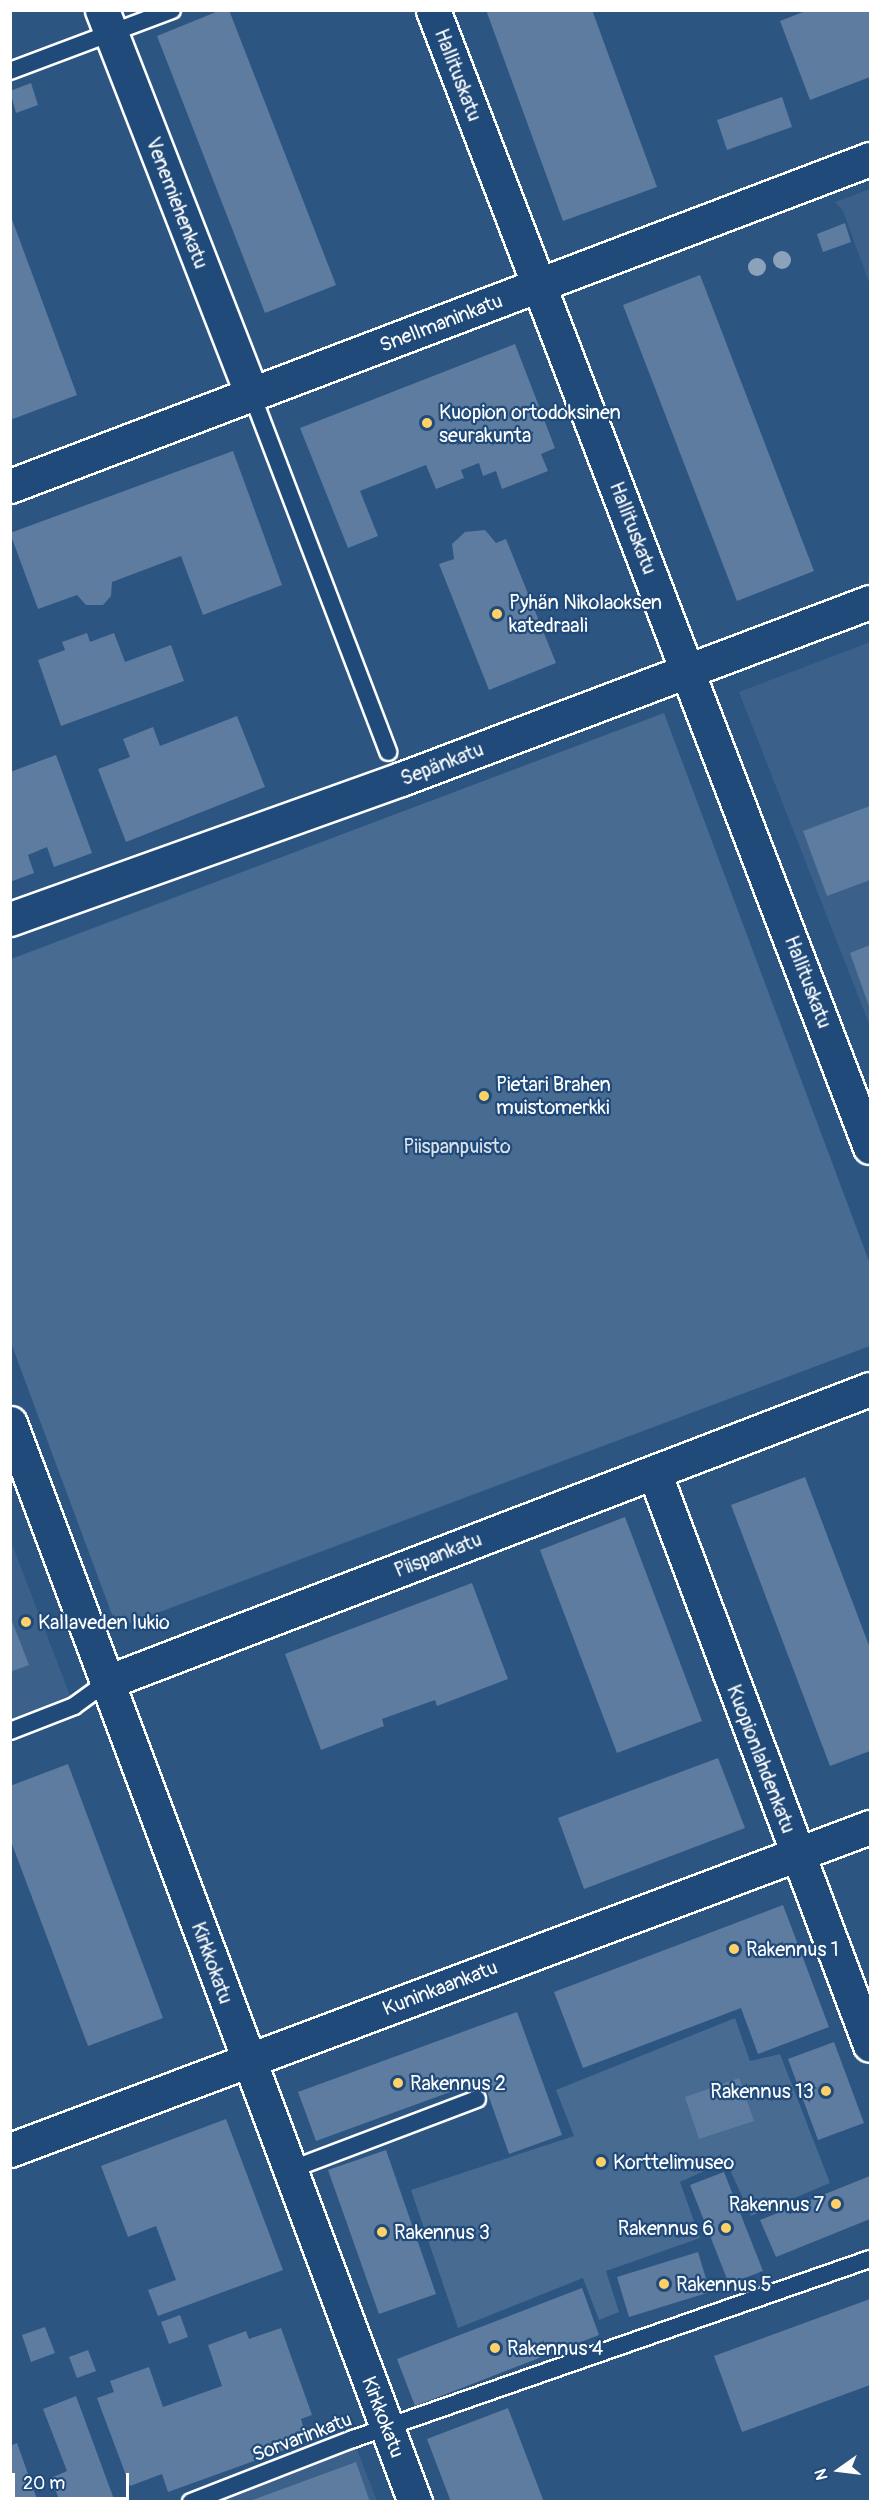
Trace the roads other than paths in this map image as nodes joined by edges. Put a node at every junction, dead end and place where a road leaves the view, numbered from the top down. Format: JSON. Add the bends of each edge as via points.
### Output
{"nodes":[{"id":1,"x":172,"y":10,"type":"edge"},
{"id":2,"x":433,"y":10,"type":"edge"},
{"id":3,"x":106,"y":22,"type":"edge"},
{"id":4,"x":10,"y":71,"type":"edge"},
{"id":5,"x":870,"y":159,"type":"edge"},
{"id":6,"x":539,"y":287,"type":"junction"},
{"id":7,"x":252,"y":395,"type":"junction"},
{"id":8,"x":10,"y":486,"type":"edge"},
{"id":9,"x":870,"y":602,"type":"edge"},
{"id":10,"x":688,"y":671,"type":"junction"},
{"id":11,"x":388,"y":752,"type":"dead end"},
{"id":12,"x":10,"y":919,"type":"edge"},
{"id":13,"x":870,"y":1148,"type":"edge"},
{"id":14,"x":870,"y":1389,"type":"edge"},
{"id":15,"x":10,"y":1423,"type":"edge"},
{"id":16,"x":654,"y":1472,"type":"junction"},
{"id":17,"x":107,"y":1682,"type":"junction"},
{"id":18,"x":10,"y":1731,"type":"edge"},
{"id":19,"x":870,"y":1827,"type":"edge"},
{"id":20,"x":798,"y":1854,"type":"junction"},
{"id":21,"x":870,"y":2045,"type":"edge"},
{"id":22,"x":248,"y":2061,"type":"junction"},
{"id":23,"x":477,"y":2099,"type":"dead end"},
{"id":24,"x":10,"y":2150,"type":"edge"},
{"id":25,"x":290,"y":2170,"type":"junction"},
{"id":26,"x":870,"y":2259,"type":"edge"},
{"id":27,"x":387,"y":2428,"type":"junction"},
{"id":28,"x":191,"y":2502,"type":"edge"},
{"id":29,"x":415,"y":2502,"type":"edge"}],
"edges":[{"from":1,"to":3,"type":"lane"},
{"from":2,"to":6,"type":"street","name":"Hallituskatu"},
{"from":3,"to":4,"type":"lane"},
{"from":3,"to":7,"type":"street","name":"Venemiehenkatu"},
{"from":5,"to":6,"type":"street","name":"Snellmaninkatu"},
{"from":6,"to":7,"type":"street","name":"Snellmaninkatu"},
{"from":6,"to":10,"type":"street","name":"Hallituskatu"},
{"from":7,"to":8,"type":"street","name":"Snellmaninkatu"},
{"from":7,"to":11,"type":"lane"},
{"from":9,"to":10,"type":"street","name":"Sepänkatu"},
{"from":10,"to":12,"type":"street","name":"Sepänkatu"},
{"from":10,"to":13,"type":"street","name":"Hallituskatu"},
{"from":14,"to":16,"type":"street","name":"Piispankatu"},
{"from":15,"to":17,"type":"street","name":"Kirkkokatu"},
{"from":16,"to":17,"type":"street","name":"Piispankatu"},
{"from":16,"to":20,"type":"street","name":"Kuopionlahdenkatu"},
{"from":17,"to":18,"type":"lane","name":"Piispankatu","via":[[74,1706]]},
{"from":17,"to":22,"type":"street","name":"Kirkkokatu"},
{"from":19,"to":20,"type":"street","name":"Kuninkaankatu"},
{"from":20,"to":21,"type":"street","name":"Kuopionlahdenkatu"},
{"from":20,"to":22,"type":"street","name":"Kuninkaankatu"},
{"from":22,"to":24,"type":"street","name":"Kuninkaankatu"},
{"from":22,"to":25,"type":"street","name":"Kirkkokatu"},
{"from":23,"to":25,"type":"lane"},
{"from":25,"to":27,"type":"street","name":"Kirkkokatu"},
{"from":26,"to":27,"type":"lane","name":"Sorvarinkatu"},
{"from":27,"to":28,"type":"lane","name":"Sorvarinkatu"},
{"from":27,"to":29,"type":"street","name":"Kirkkokatu"}]}
